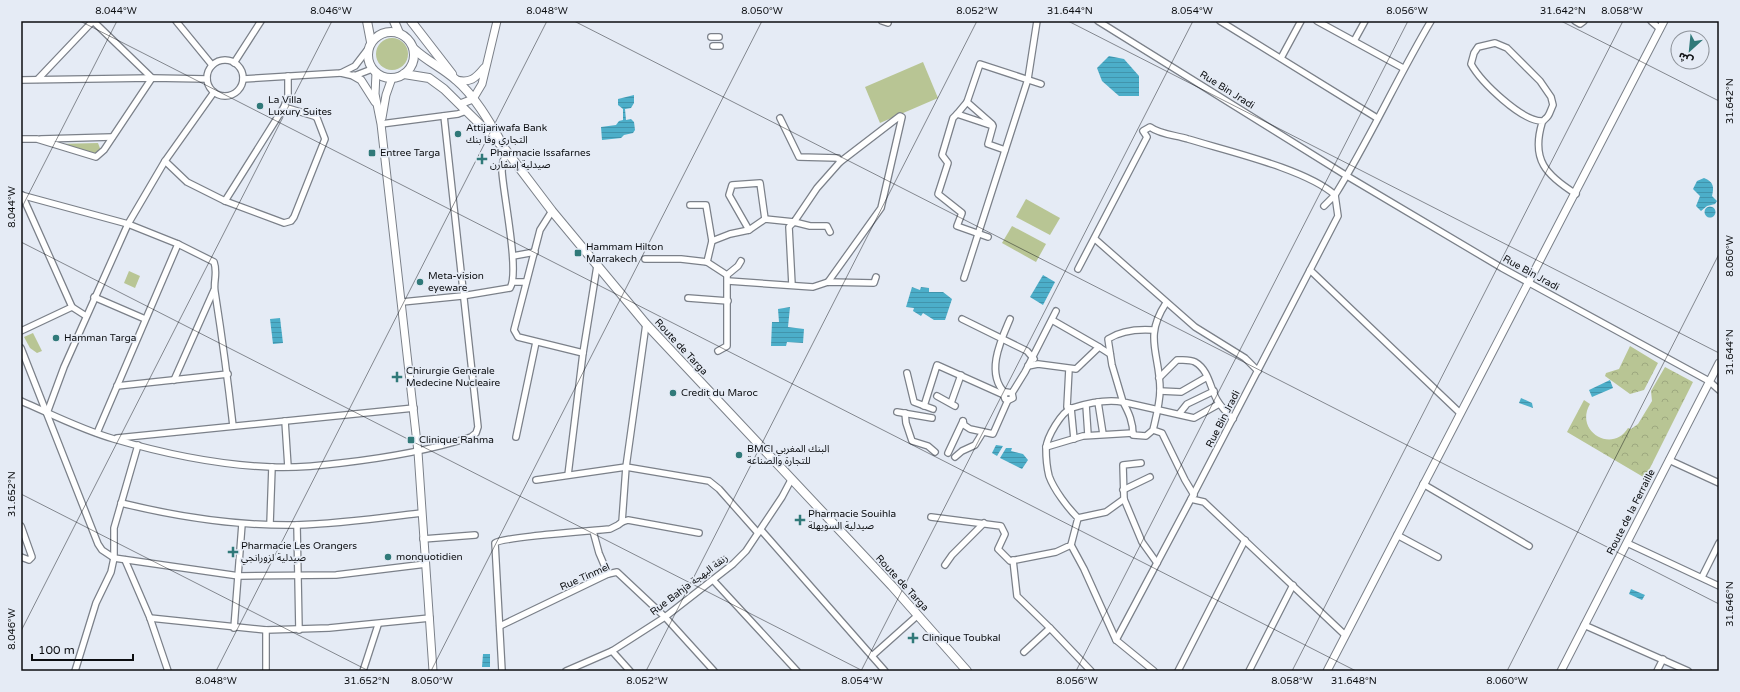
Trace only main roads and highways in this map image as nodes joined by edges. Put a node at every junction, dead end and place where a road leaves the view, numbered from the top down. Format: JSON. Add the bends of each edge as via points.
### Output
{"nodes":[{"id":1,"x":367,"y":21,"type":"edge"},
{"id":2,"x":394,"y":21,"type":"edge"},
{"id":3,"x":411,"y":21,"type":"edge"},
{"id":4,"x":400,"y":32,"type":"junction"},
{"id":5,"x":369,"y":45,"type":"junction"},
{"id":6,"x":414,"y":49,"type":"junction"},
{"id":7,"x":404,"y":74,"type":"junction"},
{"id":8,"x":456,"y":80,"type":"junction"},
{"id":9,"x":507,"y":151,"type":"junction"},
{"id":10,"x":967,"y":671,"type":"edge"}],
"edges":[{"from":1,"to":5,"type":"main road"},
{"from":2,"to":4,"type":"main road"},
{"from":3,"to":8,"type":"main road"},
{"from":4,"to":5,"type":"main road","via":[[378,34]]},
{"from":4,"to":6,"type":"main road","via":[[409,39]]},
{"from":5,"to":7,"type":"main road","via":[[368,59],[374,71],[383,77],[392,78]]},
{"from":6,"to":7,"type":"main road","via":[[413,63]]},
{"from":6,"to":8,"type":"main road","name":"Route de Targa"},
{"from":7,"to":9,"type":"main road","name":"Route de Targa","via":[[429,78],[444,89]]},
{"from":8,"to":9,"type":"main road","name":"Route de Targa","via":[[473,99]]},
{"from":9,"to":10,"type":"main road","name":"Route de Targa","via":[[552,211],[646,324],[918,615]]}]}
